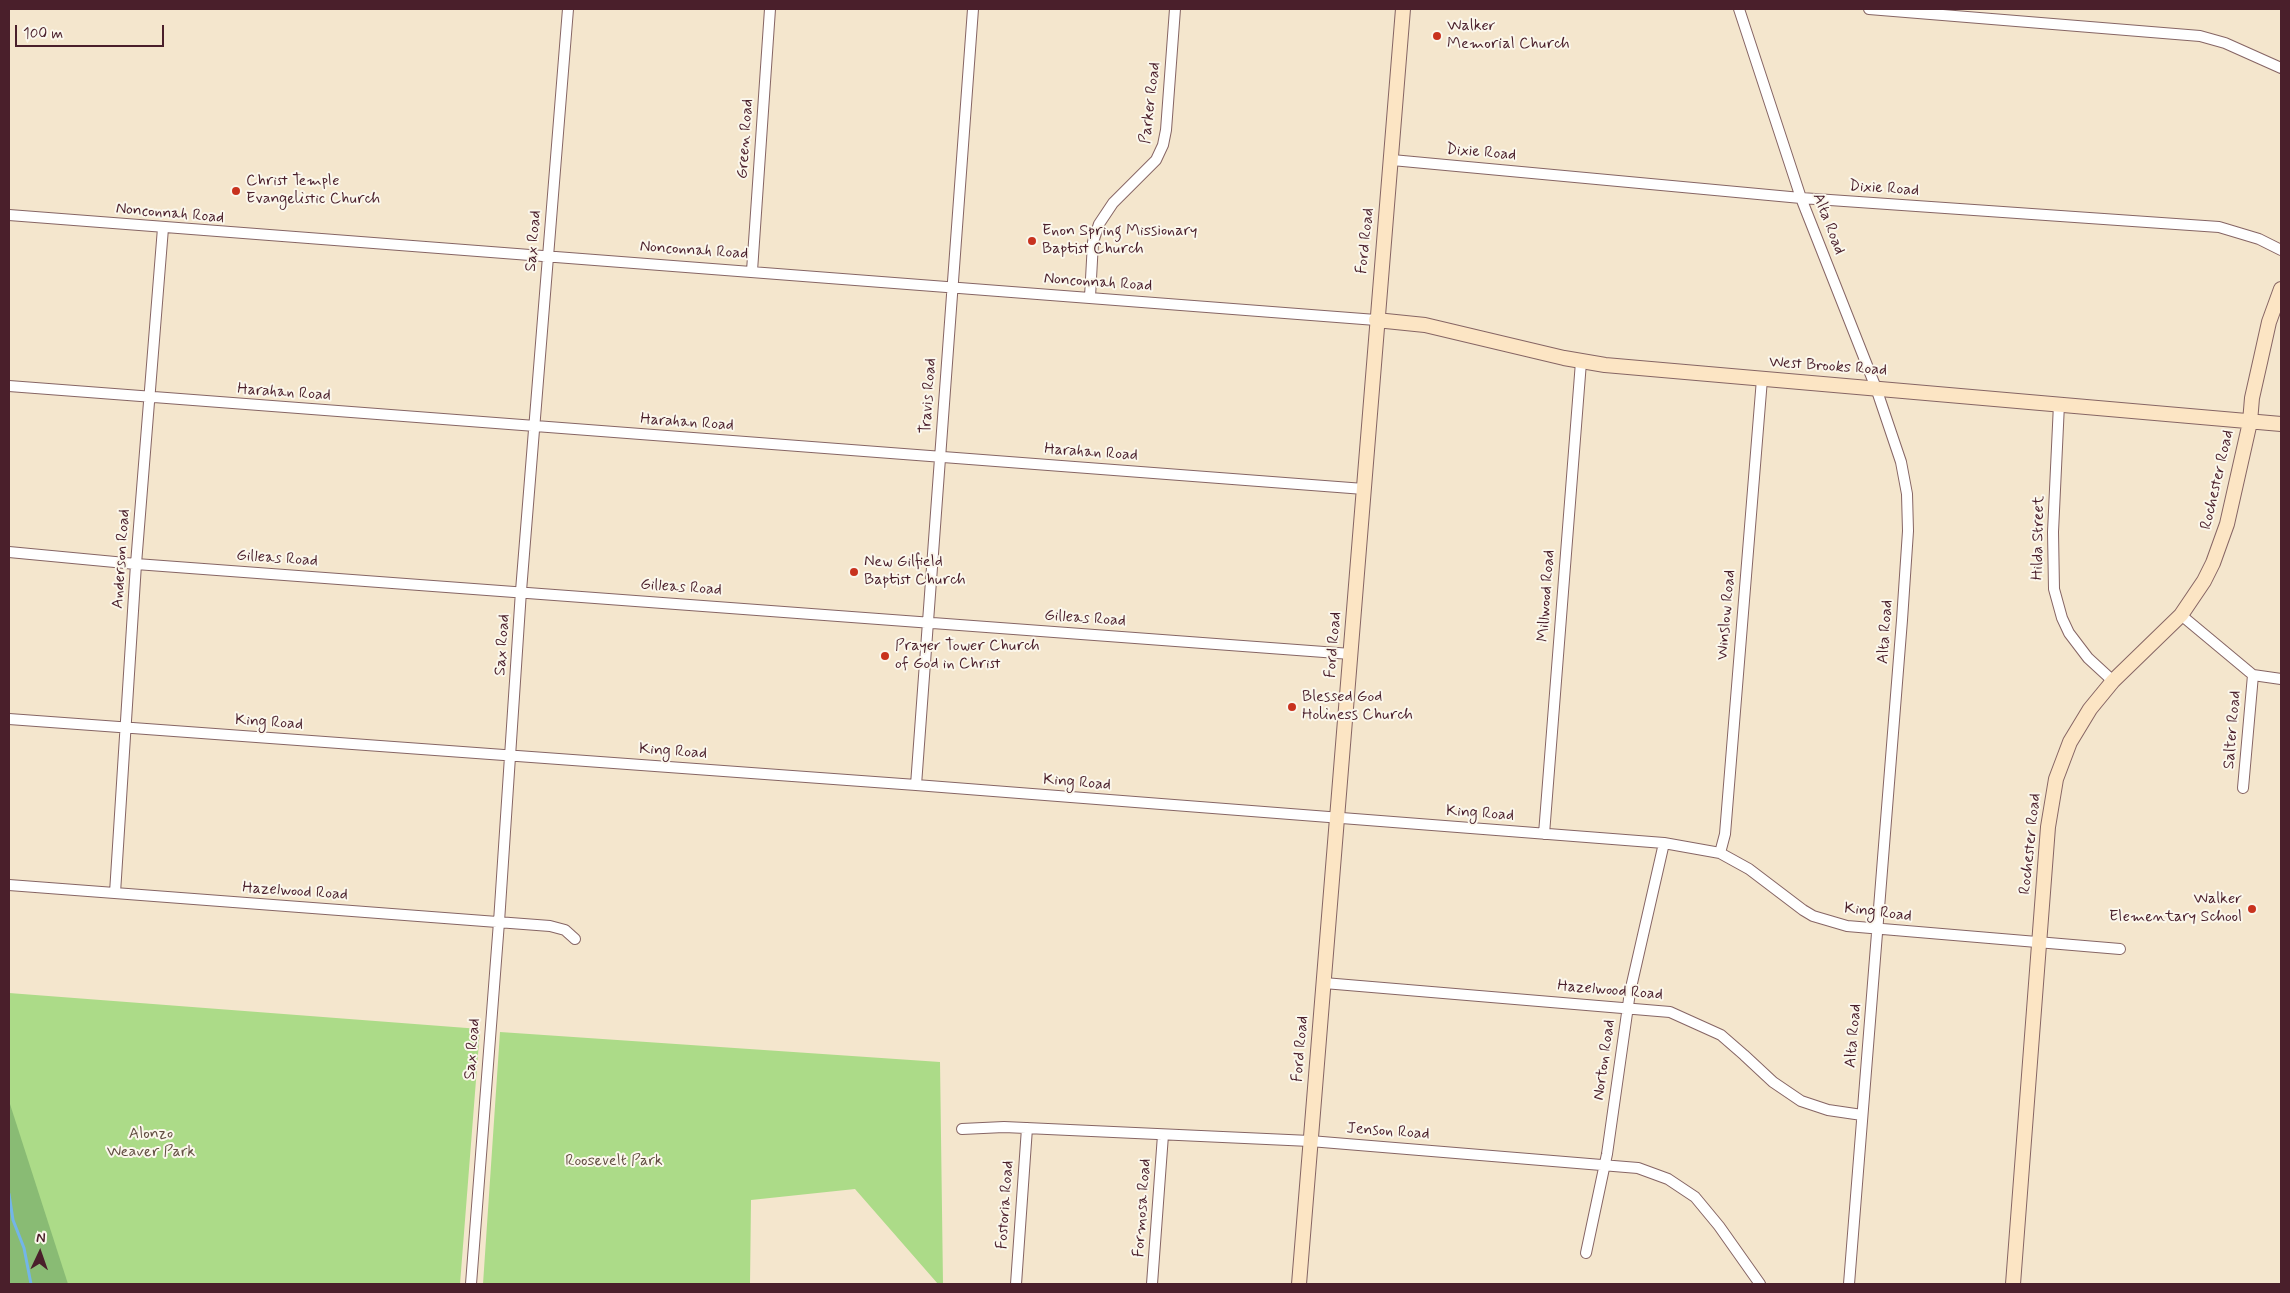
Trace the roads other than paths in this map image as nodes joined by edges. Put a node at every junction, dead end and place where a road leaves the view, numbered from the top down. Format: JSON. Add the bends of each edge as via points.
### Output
{"nodes":[{"id":1,"x":568,"y":9,"type":"edge"},
{"id":2,"x":770,"y":9,"type":"edge"},
{"id":3,"x":973,"y":9,"type":"edge"},
{"id":4,"x":1175,"y":9,"type":"edge"},
{"id":5,"x":1403,"y":9,"type":"edge"},
{"id":6,"x":1740,"y":9,"type":"edge"},
{"id":7,"x":1869,"y":9,"type":"edge"},
{"id":8,"x":2281,"y":68,"type":"edge"},
{"id":9,"x":1392,"y":160,"type":"junction"},
{"id":10,"x":1802,"y":198,"type":"junction"},
{"id":11,"x":9,"y":215,"type":"edge"},
{"id":12,"x":163,"y":228,"type":"junction"},
{"id":13,"x":2281,"y":250,"type":"edge"},
{"id":14,"x":547,"y":257,"type":"junction"},
{"id":15,"x":752,"y":271,"type":"junction"},
{"id":16,"x":952,"y":286,"type":"junction"},
{"id":17,"x":2281,"y":289,"type":"edge"},
{"id":18,"x":1090,"y":297,"type":"junction"},
{"id":19,"x":1376,"y":320,"type":"junction"},
{"id":20,"x":1581,"y":362,"type":"junction"},
{"id":21,"x":1762,"y":379,"type":"junction"},
{"id":22,"x":9,"y":386,"type":"edge"},
{"id":23,"x":1876,"y":388,"type":"junction"},
{"id":24,"x":150,"y":398,"type":"junction"},
{"id":25,"x":2059,"y":404,"type":"junction"},
{"id":26,"x":2250,"y":422,"type":"junction"},
{"id":27,"x":2281,"y":424,"type":"edge"},
{"id":28,"x":534,"y":427,"type":"junction"},
{"id":29,"x":939,"y":456,"type":"junction"},
{"id":30,"x":1364,"y":489,"type":"junction"},
{"id":31,"x":9,"y":552,"type":"edge"},
{"id":32,"x":136,"y":564,"type":"junction"},
{"id":33,"x":522,"y":591,"type":"junction"},
{"id":34,"x":2181,"y":615,"type":"junction"},
{"id":35,"x":928,"y":622,"type":"junction"},
{"id":36,"x":1351,"y":654,"type":"junction"},
{"id":37,"x":2253,"y":674,"type":"junction"},
{"id":38,"x":2281,"y":679,"type":"edge"},
{"id":39,"x":2113,"y":681,"type":"junction"},
{"id":40,"x":9,"y":719,"type":"edge"},
{"id":41,"x":126,"y":727,"type":"junction"},
{"id":42,"x":510,"y":756,"type":"junction"},
{"id":43,"x":916,"y":785,"type":"junction"},
{"id":44,"x":2243,"y":788,"type":"dead end"},
{"id":45,"x":1337,"y":818,"type":"junction"},
{"id":46,"x":1544,"y":834,"type":"junction"},
{"id":47,"x":1664,"y":842,"type":"junction"},
{"id":48,"x":1720,"y":853,"type":"junction"},
{"id":49,"x":9,"y":885,"type":"edge"},
{"id":50,"x":115,"y":893,"type":"junction"},
{"id":51,"x":499,"y":922,"type":"junction"},
{"id":52,"x":1878,"y":930,"type":"junction"},
{"id":53,"x":575,"y":939,"type":"dead end"},
{"id":54,"x":2039,"y":942,"type":"junction"},
{"id":55,"x":2120,"y":949,"type":"dead end"},
{"id":56,"x":1324,"y":983,"type":"junction"},
{"id":57,"x":1628,"y":1006,"type":"junction"},
{"id":58,"x":1862,"y":1115,"type":"junction"},
{"id":59,"x":1027,"y":1128,"type":"junction"},
{"id":60,"x":962,"y":1129,"type":"dead end"},
{"id":61,"x":1163,"y":1135,"type":"junction"},
{"id":62,"x":1310,"y":1142,"type":"junction"},
{"id":63,"x":1606,"y":1164,"type":"junction"},
{"id":64,"x":1586,"y":1253,"type":"dead end"},
{"id":65,"x":471,"y":1284,"type":"edge"},
{"id":66,"x":1016,"y":1284,"type":"edge"},
{"id":67,"x":1152,"y":1284,"type":"edge"},
{"id":68,"x":1299,"y":1284,"type":"edge"},
{"id":69,"x":1760,"y":1284,"type":"edge"},
{"id":70,"x":1850,"y":1284,"type":"edge"},
{"id":71,"x":2013,"y":1284,"type":"edge"}],
"edges":[{"from":1,"to":14,"type":"street","name":"Sax Road"},
{"from":2,"to":15,"type":"street","name":"Green Road"},
{"from":3,"to":16,"type":"street","name":"Travis Road"},
{"from":4,"to":18,"type":"street","name":"Parker Road","via":[[1163,145],[1156,160],[1113,203],[1099,224],[1093,242]]},
{"from":5,"to":9,"type":"street","name":"Ford Road"},
{"from":6,"to":10,"type":"street","name":"Alta Road"},
{"from":7,"to":8,"type":"street","via":[[2200,36],[2225,43]]},
{"from":9,"to":10,"type":"street","name":"Dixie Road"},
{"from":9,"to":19,"type":"street","name":"Ford Road"},
{"from":10,"to":13,"type":"street","name":"Dixie Road","via":[[2219,228],[2259,239]]},
{"from":10,"to":23,"type":"street","name":"Alta Road"},
{"from":11,"to":12,"type":"street","name":"Nonconnah Road"},
{"from":12,"to":14,"type":"street","name":"Nonconnah Road"},
{"from":12,"to":24,"type":"street","name":"Anderson Road"},
{"from":14,"to":15,"type":"street","name":"Nonconnah Road"},
{"from":14,"to":28,"type":"street","name":"Sax Road"},
{"from":15,"to":16,"type":"street","name":"Nonconnah Road"},
{"from":16,"to":18,"type":"street","name":"Nonconnah Road"},
{"from":16,"to":29,"type":"street","name":"Travis Road"},
{"from":17,"to":26,"type":"street","name":"Rochester Road","via":[[2269,322],[2252,398]]},
{"from":18,"to":19,"type":"street","name":"Nonconnah Road"},
{"from":19,"to":20,"type":"street","name":"West Brooks Road","via":[[1454,330]]},
{"from":19,"to":30,"type":"street","name":"Ford Road"},
{"from":20,"to":21,"type":"street","name":"West Brooks Road"},
{"from":20,"to":46,"type":"street","name":"Millwood Road"},
{"from":21,"to":23,"type":"street","name":"West Brooks Road"},
{"from":21,"to":48,"type":"street","name":"Winslow Road","via":[[1725,834]]},
{"from":22,"to":24,"type":"street","name":"Harahan Road"},
{"from":23,"to":25,"type":"street","name":"West Brooks Road"},
{"from":23,"to":52,"type":"street","name":"Alta Road","via":[[1901,462],[1908,511]]},
{"from":24,"to":28,"type":"street","name":"Harahan Road"},
{"from":24,"to":32,"type":"street","name":"Anderson Road"},
{"from":25,"to":26,"type":"street","name":"West Brooks Road"},
{"from":25,"to":39,"type":"street","name":"Hilda Street","via":[[2054,589],[2069,633],[2088,658]]},
{"from":26,"to":27,"type":"street","name":"West Brooks Road"},
{"from":26,"to":34,"type":"street","name":"Rochester Road","via":[[2227,524],[2217,553],[2204,581]]},
{"from":28,"to":29,"type":"street","name":"Harahan Road"},
{"from":28,"to":33,"type":"street","name":"Sax Road"},
{"from":29,"to":30,"type":"street","name":"Harahan Road"},
{"from":29,"to":35,"type":"street","name":"Travis Road"},
{"from":30,"to":36,"type":"street","name":"Ford Road"},
{"from":31,"to":32,"type":"street","name":"Gilleas Road"},
{"from":32,"to":33,"type":"street","name":"Gilleas Road"},
{"from":32,"to":41,"type":"street","name":"Anderson Road"},
{"from":33,"to":35,"type":"street","name":"Gilleas Road"},
{"from":33,"to":42,"type":"street","name":"Sax Road"},
{"from":34,"to":37,"type":"street"},
{"from":34,"to":39,"type":"street","name":"Rochester Road"},
{"from":35,"to":36,"type":"street","name":"Gilleas Road"},
{"from":35,"to":43,"type":"street","name":"Travis Road"},
{"from":36,"to":45,"type":"street","name":"Ford Road"},
{"from":37,"to":38,"type":"street"},
{"from":37,"to":44,"type":"street","name":"Salter Road"},
{"from":39,"to":54,"type":"street","name":"Rochester Road","via":[[2078,726],[2056,779],[2049,816]]},
{"from":40,"to":41,"type":"street","name":"King Road"},
{"from":41,"to":42,"type":"street","name":"King Road"},
{"from":41,"to":50,"type":"street","name":"Anderson Road"},
{"from":42,"to":43,"type":"street","name":"King Road"},
{"from":42,"to":51,"type":"street","name":"Sax Road"},
{"from":43,"to":45,"type":"street","name":"King Road"},
{"from":45,"to":46,"type":"street","name":"King Road"},
{"from":45,"to":56,"type":"street","name":"Ford Road"},
{"from":46,"to":47,"type":"street","name":"King Road"},
{"from":47,"to":48,"type":"street","name":"King Road"},
{"from":47,"to":57,"type":"street","name":"Norton Road"},
{"from":48,"to":52,"type":"street","name":"King Road","via":[[1749,869],[1814,916],[1847,926]]},
{"from":49,"to":50,"type":"street","name":"Hazelwood Road"},
{"from":50,"to":51,"type":"street","name":"Hazelwood Road"},
{"from":51,"to":53,"type":"street","name":"Hazelwood Road","via":[[558,927]]},
{"from":51,"to":65,"type":"street","name":"Sax Road"},
{"from":52,"to":54,"type":"street","name":"King Road"},
{"from":52,"to":58,"type":"street","name":"Alta Road"},
{"from":54,"to":55,"type":"street","name":"King Road"},
{"from":54,"to":71,"type":"street","name":"Rochester Road"},
{"from":56,"to":57,"type":"street","name":"Hazelwood Road"},
{"from":56,"to":62,"type":"street","name":"Ford Road"},
{"from":57,"to":58,"type":"street","name":"Hazelwood Road","via":[[1670,1012],[1721,1035],[1773,1082],[1801,1101],[1828,1110]]},
{"from":57,"to":63,"type":"street","name":"Norton Road"},
{"from":58,"to":70,"type":"street","name":"Alta Road"},
{"from":59,"to":60,"type":"street","name":"Jenson Road"},
{"from":59,"to":61,"type":"street","name":"Jenson Road"},
{"from":59,"to":66,"type":"street","name":"Fostoria Road"},
{"from":61,"to":62,"type":"street","name":"Jenson Road"},
{"from":61,"to":67,"type":"street","name":"Formosa Road"},
{"from":62,"to":63,"type":"street","name":"Jenson Road"},
{"from":62,"to":68,"type":"street","name":"Ford Road"},
{"from":63,"to":64,"type":"street","name":"Norton Road"},
{"from":63,"to":69,"type":"street","name":"Jenson Road","via":[[1646,1170],[1685,1189],[1706,1209]]}]}
